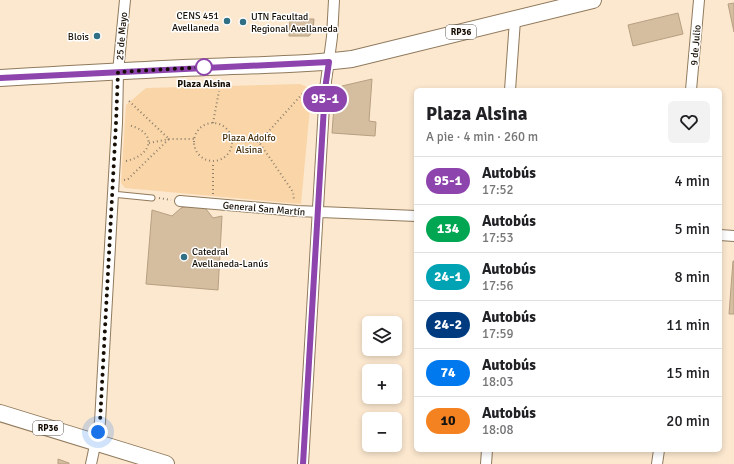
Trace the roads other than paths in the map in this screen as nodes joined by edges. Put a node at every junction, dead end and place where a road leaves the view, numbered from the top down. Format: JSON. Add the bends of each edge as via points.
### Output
{"nodes":[{"id":1,"x":125,"y":0,"type":"edge"},
{"id":2,"x":334,"y":0,"type":"edge"},
{"id":3,"x":593,"y":0,"type":"edge"},
{"id":4,"x":699,"y":0,"type":"edge"},
{"id":5,"x":515,"y":20,"type":"junction"},
{"id":6,"x":329,"y":62,"type":"junction"},
{"id":7,"x":118,"y":72,"type":"junction"},
{"id":8,"x":0,"y":78,"type":"edge"},
{"id":9,"x":510,"y":88,"type":"edge"},
{"id":10,"x":691,"y":88,"type":"edge"},
{"id":11,"x":112,"y":194,"type":"junction"},
{"id":12,"x":152,"y":198,"type":"road end"},
{"id":13,"x":180,"y":201,"type":"road end"},
{"id":14,"x":318,"y":212,"type":"junction"},
{"id":15,"x":414,"y":216,"type":"edge"},
{"id":16,"x":722,"y":235,"type":"edge"},
{"id":17,"x":734,"y":236,"type":"edge"},
{"id":18,"x":0,"y":413,"type":"edge"},
{"id":19,"x":95,"y":443,"type":"junction"},
{"id":20,"x":487,"y":452,"type":"edge"},
{"id":21,"x":659,"y":452,"type":"edge"},
{"id":22,"x":91,"y":464,"type":"edge"},
{"id":23,"x":166,"y":464,"type":"edge"},
{"id":24,"x":303,"y":464,"type":"edge"},
{"id":25,"x":486,"y":464,"type":"edge"},
{"id":26,"x":657,"y":464,"type":"edge"}],
"edges":[{"from":1,"to":7,"type":"street","name":"25 de Mayo"},
{"from":2,"to":6,"type":"street"},
{"from":3,"to":5,"type":"main road","number":"RP36"},
{"from":4,"to":10,"type":"street","name":"9 de Julio"},
{"from":5,"to":6,"type":"main road","number":"RP36","via":[[352,59]]},
{"from":5,"to":9,"type":"street"},
{"from":6,"to":7,"type":"main road","number":"RP36"},
{"from":6,"to":14,"type":"street","via":[[325,89]]},
{"from":7,"to":8,"type":"main road","number":"RP36"},
{"from":7,"to":11,"type":"street","name":"25 de Mayo"},
{"from":11,"to":12,"type":"lane"},
{"from":11,"to":19,"type":"street","name":"25 de Mayo","via":[[100,422]]},
{"from":13,"to":14,"type":"street","name":"General San Martín"},
{"from":14,"to":15,"type":"street","name":"General San Martín"},
{"from":14,"to":24,"type":"street"},
{"from":16,"to":17,"type":"street"},
{"from":18,"to":19,"type":"main road","number":"RP36"},
{"from":19,"to":22,"type":"street","name":"25 de Mayo"},
{"from":19,"to":23,"type":"main road","number":"RP36"},
{"from":20,"to":25,"type":"street"},
{"from":21,"to":26,"type":"street"}]}
